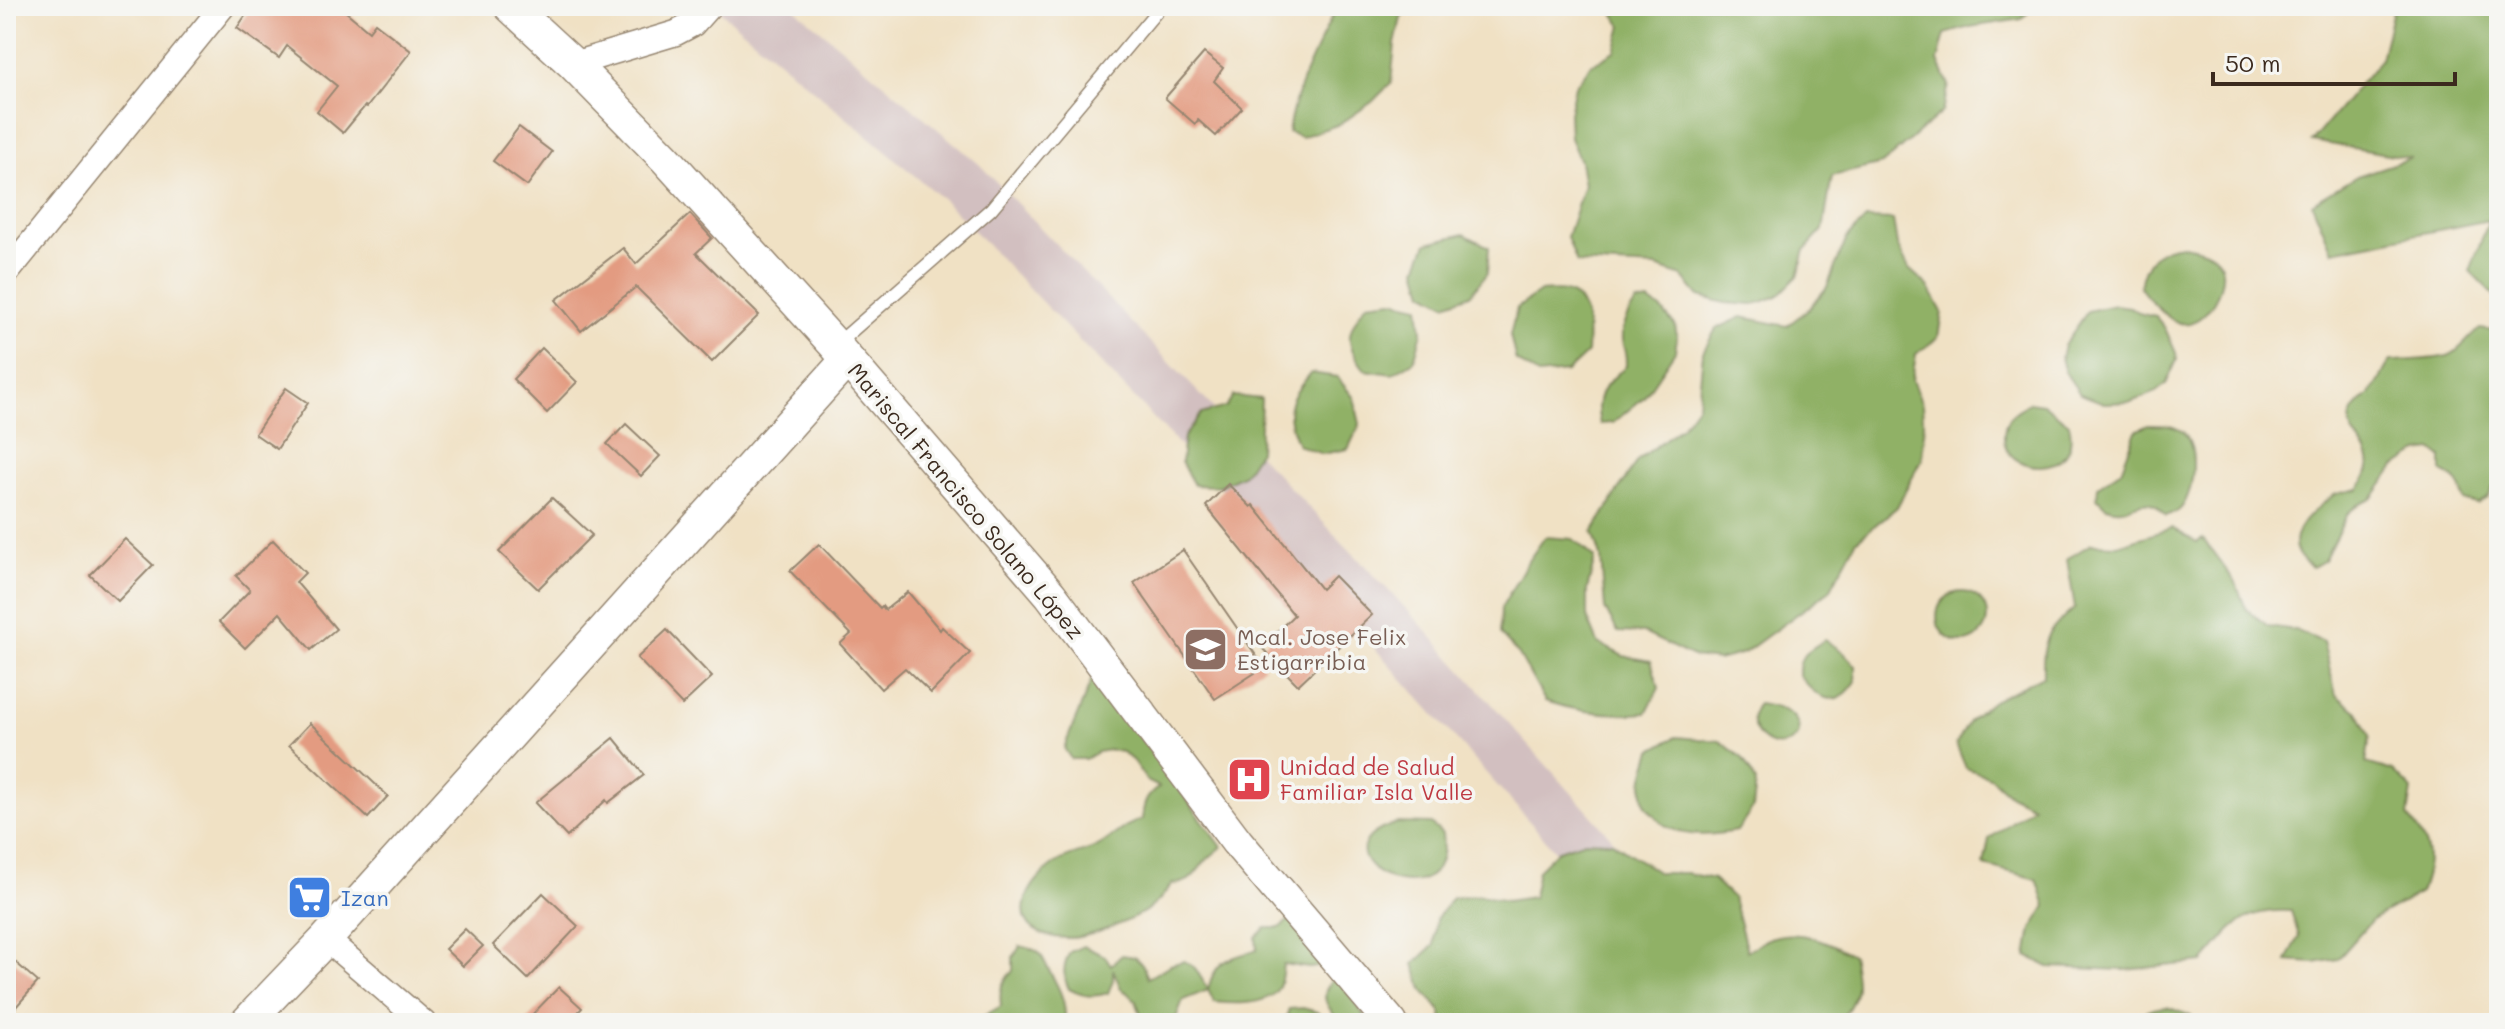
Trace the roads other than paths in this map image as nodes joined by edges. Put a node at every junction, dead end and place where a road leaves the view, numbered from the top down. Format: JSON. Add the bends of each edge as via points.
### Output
{"nodes":[{"id":1,"x":223,"y":6,"type":"edge"},
{"id":2,"x":510,"y":6,"type":"edge"},
{"id":3,"x":709,"y":6,"type":"edge"},
{"id":4,"x":1161,"y":6,"type":"edge"},
{"id":5,"x":573,"y":64,"type":"junction"},
{"id":6,"x":6,"y":274,"type":"edge"},
{"id":7,"x":841,"y":353,"type":"junction"},
{"id":8,"x":326,"y":939,"type":"junction"},
{"id":9,"x":246,"y":1023,"type":"edge"},
{"id":10,"x":424,"y":1023,"type":"edge"},
{"id":11,"x":1391,"y":1023,"type":"edge"}],
"edges":[{"from":1,"to":6,"type":"street"},
{"from":2,"to":5,"type":"street","name":"Mariscal Francisco Solano López"},
{"from":3,"to":5,"type":"street","via":[[676,33]]},
{"from":4,"to":7,"type":"lane","via":[[991,209]]},
{"from":5,"to":7,"type":"street","name":"Mariscal Francisco Solano López"},
{"from":7,"to":8,"type":"street"},
{"from":7,"to":11,"type":"street","name":"Mariscal Francisco Solano López","via":[[1050,594],[1237,842]]},
{"from":8,"to":9,"type":"street"},
{"from":8,"to":10,"type":"street"}]}
